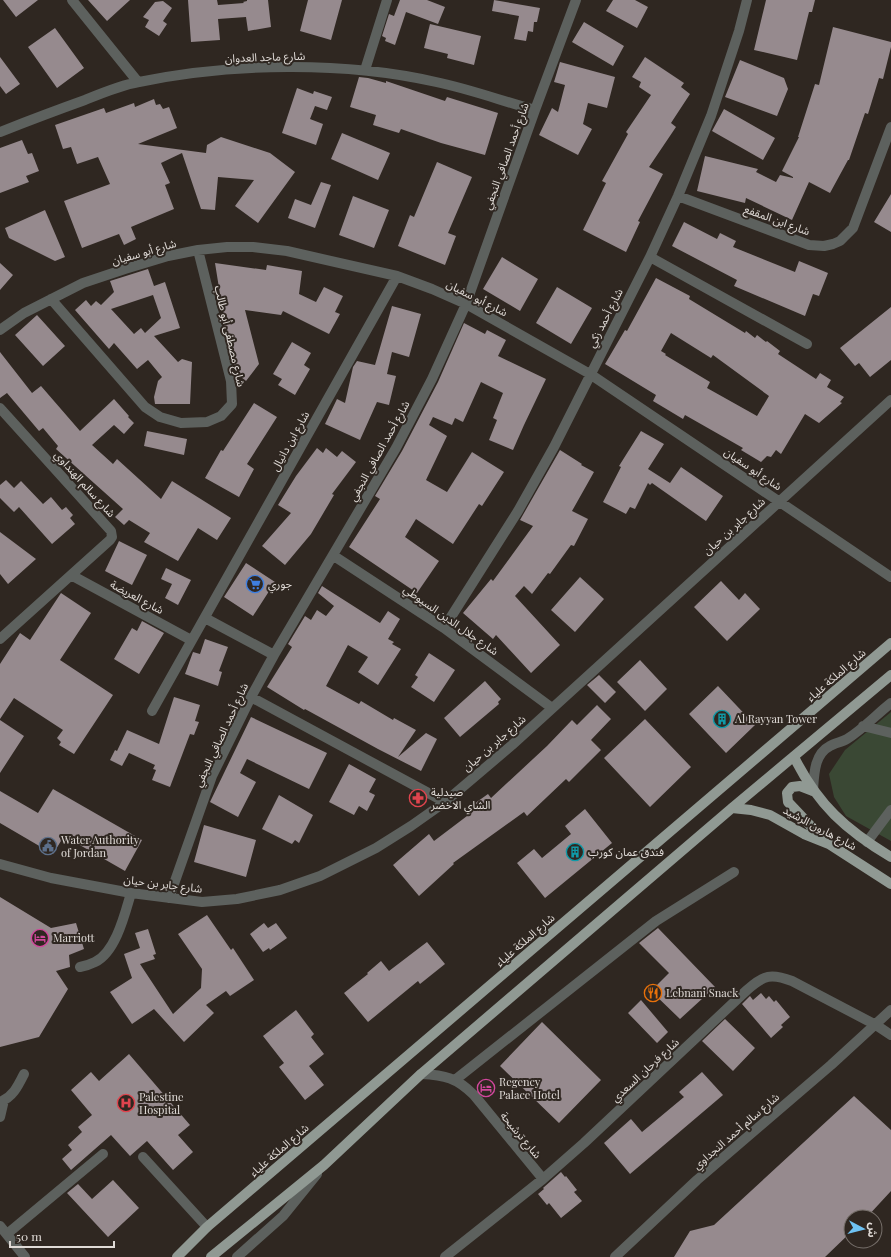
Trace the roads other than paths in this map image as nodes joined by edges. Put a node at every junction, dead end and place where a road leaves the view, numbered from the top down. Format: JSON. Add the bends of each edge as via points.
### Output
{"nodes":[{"id":1,"x":72,"y":0,"type":"edge"},
{"id":2,"x":387,"y":0,"type":"edge"},
{"id":3,"x":576,"y":0,"type":"edge"},
{"id":4,"x":747,"y":0,"type":"edge"},
{"id":5,"x":365,"y":70,"type":"junction"},
{"id":6,"x":138,"y":82,"type":"junction"},
{"id":7,"x":535,"y":110,"type":"junction"},
{"id":8,"x":891,"y":127,"type":"edge"},
{"id":9,"x":0,"y":132,"type":"edge"},
{"id":10,"x":678,"y":196,"type":"junction"},
{"id":11,"x":198,"y":250,"type":"junction"},
{"id":12,"x":650,"y":257,"type":"junction"},
{"id":13,"x":397,"y":276,"type":"junction"},
{"id":14,"x":52,"y":299,"type":"junction"},
{"id":15,"x":466,"y":304,"type":"junction"},
{"id":16,"x":0,"y":330,"type":"edge"},
{"id":17,"x":807,"y":344,"type":"dead end"},
{"id":18,"x":590,"y":374,"type":"junction"},
{"id":19,"x":891,"y":400,"type":"edge"},
{"id":20,"x":0,"y":408,"type":"edge"},
{"id":21,"x":779,"y":501,"type":"junction"},
{"id":22,"x":334,"y":556,"type":"junction"},
{"id":23,"x":71,"y":575,"type":"junction"},
{"id":24,"x":891,"y":577,"type":"edge"},
{"id":25,"x":205,"y":618,"type":"junction"},
{"id":26,"x":444,"y":628,"type":"junction"},
{"id":27,"x":0,"y":639,"type":"edge"},
{"id":28,"x":191,"y":640,"type":"junction"},
{"id":29,"x":891,"y":643,"type":"edge"},
{"id":30,"x":274,"y":655,"type":"junction"},
{"id":31,"x":891,"y":675,"type":"edge"},
{"id":32,"x":252,"y":697,"type":"junction"},
{"id":33,"x":891,"y":703,"type":"edge"},
{"id":34,"x":552,"y":708,"type":"junction"},
{"id":35,"x":152,"y":711,"type":"dead end"},
{"id":36,"x":863,"y":726,"type":"junction"},
{"id":37,"x":891,"y":732,"type":"edge"},
{"id":38,"x":794,"y":757,"type":"junction"},
{"id":39,"x":813,"y":791,"type":"junction"},
{"id":40,"x":445,"y":802,"type":"junction"},
{"id":41,"x":732,"y":808,"type":"junction"},
{"id":42,"x":891,"y":810,"type":"edge"},
{"id":43,"x":867,"y":842,"type":"junction"},
{"id":44,"x":829,"y":844,"type":"junction"},
{"id":45,"x":891,"y":857,"type":"edge"},
{"id":46,"x":0,"y":864,"type":"edge"},
{"id":47,"x":734,"y":872,"type":"dead end"},
{"id":48,"x":891,"y":884,"type":"edge"},
{"id":49,"x":131,"y":893,"type":"junction"},
{"id":50,"x":169,"y":898,"type":"junction"},
{"id":51,"x":80,"y":967,"type":"dead end"},
{"id":52,"x":891,"y":1010,"type":"edge"},
{"id":53,"x":876,"y":1025,"type":"junction"},
{"id":54,"x":891,"y":1035,"type":"edge"},
{"id":55,"x":24,"y":1074,"type":"dead end"},
{"id":56,"x":421,"y":1074,"type":"junction"},
{"id":57,"x":455,"y":1080,"type":"junction"},
{"id":58,"x":2,"y":1101,"type":"edge"},
{"id":59,"x":0,"y":1117,"type":"edge"},
{"id":60,"x":103,"y":1154,"type":"dead end"},
{"id":61,"x":143,"y":1157,"type":"dead end"},
{"id":62,"x":324,"y":1165,"type":"junction"},
{"id":63,"x":543,"y":1179,"type":"junction"},
{"id":64,"x":207,"y":1227,"type":"junction"},
{"id":65,"x":3,"y":1230,"type":"edge"},
{"id":66,"x":25,"y":1257,"type":"edge"},
{"id":67,"x":177,"y":1257,"type":"edge"},
{"id":68,"x":212,"y":1257,"type":"edge"},
{"id":69,"x":237,"y":1257,"type":"edge"},
{"id":70,"x":445,"y":1257,"type":"edge"},
{"id":71,"x":615,"y":1257,"type":"edge"}],
"edges":[{"from":1,"to":6,"type":"street"},
{"from":2,"to":5,"type":"street"},
{"from":3,"to":7,"type":"street","name":"شارع أحمد الصافي النجفي"},
{"from":4,"to":10,"type":"street","name":"شارع أحمد زكي","via":[[711,116]]},
{"from":5,"to":6,"type":"street","name":"شارع ماجد العدوان","via":[[288,67],[229,69]]},
{"from":5,"to":7,"type":"street","name":"شارع ماجد العدوان","via":[[437,82]]},
{"from":6,"to":9,"type":"street","name":"شارع ماجد العدوان"},
{"from":7,"to":15,"type":"street","name":"شارع أحمد الصافي النجفي"},
{"from":8,"to":10,"type":"street","name":"شارع ابن المقفع","via":[[853,228],[840,241],[833,244],[810,244]]},
{"from":10,"to":12,"type":"street","name":"شارع أحمد زكي"},
{"from":11,"to":13,"type":"street","name":"شارع أبو سفيان","via":[[253,246],[287,251]]},
{"from":11,"to":14,"type":"street","name":"شارع أبو سفيان","via":[[125,269]]},
{"from":11,"to":14,"type":"street","name":"شارع مصطفى أبو طالب","via":[[231,382],[232,404],[221,416],[207,422],[181,423],[160,417],[145,407]]},
{"from":12,"to":17,"type":"street"},
{"from":12,"to":18,"type":"street","name":"شارع أحمد زكي"},
{"from":13,"to":15,"type":"street","name":"شارع أبو سفيان"},
{"from":13,"to":25,"type":"street","name":"شارع ابن دانيال"},
{"from":14,"to":16,"type":"street","name":"شارع أبو سفيان","via":[[24,313]]},
{"from":15,"to":18,"type":"street","name":"شارع أبو سفيان"},
{"from":15,"to":22,"type":"street","name":"شارع أحمد الصافي النجفي","via":[[432,379],[396,448]]},
{"from":18,"to":21,"type":"street","name":"شارع أبو سفيان"},
{"from":18,"to":26,"type":"street","name":"شارع أحمد زكي","via":[[518,511]]},
{"from":19,"to":21,"type":"street","name":"شارع جابر بن حيان"},
{"from":20,"to":23,"type":"street","name":"شارع سالم الهنداوي","via":[[111,531],[110,540]]},
{"from":21,"to":24,"type":"street","name":"شارع أبو سفيان"},
{"from":21,"to":34,"type":"street","name":"شارع جابر بن حيان"},
{"from":22,"to":26,"type":"street","name":"شارع جلال الدين السيوطي"},
{"from":22,"to":30,"type":"street","name":"شارع أحمد الصافي النجفي"},
{"from":23,"to":27,"type":"street","name":"شارع سالم الهنداوي"},
{"from":23,"to":28,"type":"street","name":"شارع العريضة"},
{"from":25,"to":28,"type":"street","name":"شارع ابن دانيال"},
{"from":25,"to":30,"type":"street"},
{"from":26,"to":34,"type":"street","name":"شارع جلال الدين السيوطي"},
{"from":28,"to":35,"type":"street","name":"شارع ابن دانيال"},
{"from":29,"to":64,"type":"main road","name":"شارع الملكة علياء"},
{"from":30,"to":32,"type":"street","name":"شارع أحمد الصافي النجفي"},
{"from":31,"to":38,"type":"main road"},
{"from":32,"to":40,"type":"street"},
{"from":32,"to":50,"type":"street","name":"شارع أحمد الصافي النجفي","via":[[212,776]]},
{"from":33,"to":36,"type":"street"},
{"from":34,"to":40,"type":"street","name":"شارع جابر بن حيان"},
{"from":36,"to":37,"type":"street"},
{"from":36,"to":39,"type":"street","via":[[847,739],[828,747],[819,756],[814,771]]},
{"from":38,"to":39,"type":"main road","name":"شارع هارون الرشيد"},
{"from":38,"to":41,"type":"main road"},
{"from":39,"to":43,"type":"main road","name":"شارع هارون الرشيد","via":[[826,807]]},
{"from":39,"to":44,"type":"main road","via":[[800,786],[792,787],[787,793],[788,802]]},
{"from":40,"to":50,"type":"street","name":"شارع جابر بن حيان","via":[[376,848],[320,876],[280,890],[237,899],[202,902]]},
{"from":41,"to":44,"type":"main road","name":"شارع هارون الرشيد","via":[[770,815],[804,834]]},
{"from":41,"to":56,"type":"main road"},
{"from":42,"to":43,"type":"street"},
{"from":43,"to":45,"type":"main road","name":"شارع هارون الرشيد"},
{"from":44,"to":48,"type":"main road","name":"شارع هارون الرشيد"},
{"from":46,"to":49,"type":"street","name":"شارع جابر بن حيان","via":[[51,878]]},
{"from":47,"to":57,"type":"street","via":[[656,921]]},
{"from":49,"to":50,"type":"street","name":"شارع جابر بن حيان"},
{"from":49,"to":51,"type":"street","via":[[111,947],[96,962]]},
{"from":52,"to":53,"type":"street","name":"شارع سالم أحمد النجداوي"},
{"from":53,"to":54,"type":"street","name":"شارع فرحان السعدي"},
{"from":53,"to":63,"type":"street","name":"شارع فرحان السعدي","via":[[792,980],[777,976],[763,977]]},
{"from":53,"to":71,"type":"street","name":"شارع سالم أحمد النجداوي","via":[[697,1180]]},
{"from":55,"to":58,"type":"street","via":[[17,1089]]},
{"from":56,"to":57,"type":"street","name":"شارع ترشيحة","via":[[439,1075]]},
{"from":56,"to":62,"type":"main road"},
{"from":57,"to":63,"type":"street","name":"شارع ترشيحة","via":[[474,1095]]},
{"from":58,"to":59,"type":"street"},
{"from":60,"to":65,"type":"street"},
{"from":61,"to":64,"type":"street"},
{"from":62,"to":68,"type":"main road"},
{"from":62,"to":69,"type":"street","via":[[283,1216]]},
{"from":63,"to":70,"type":"street","name":"شارع فرحان السعدي"},
{"from":64,"to":67,"type":"main road","name":"شارع الملكة علياء"},
{"from":65,"to":66,"type":"street"}]}
